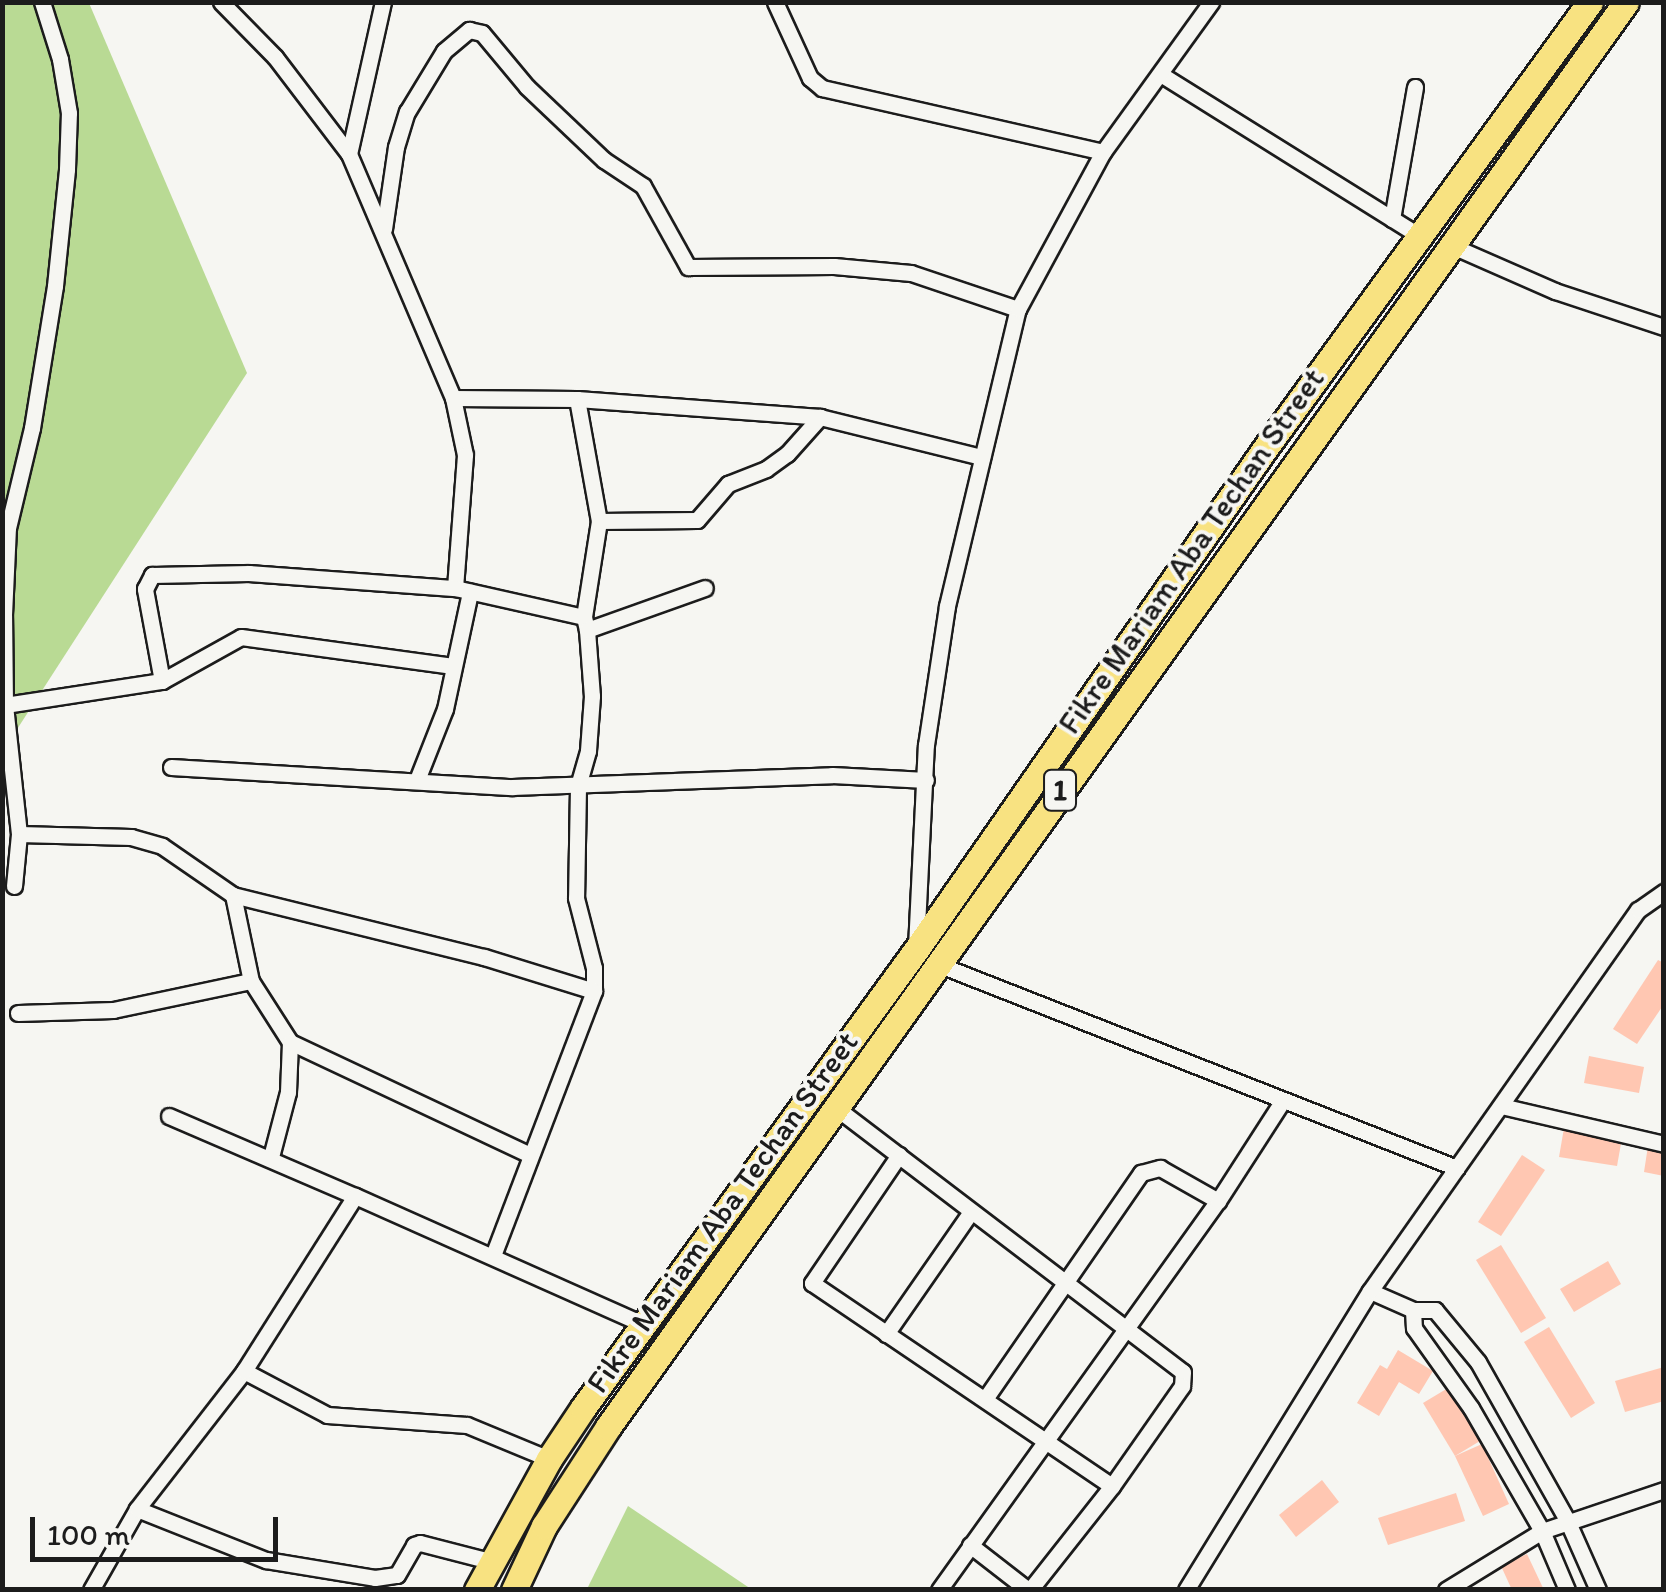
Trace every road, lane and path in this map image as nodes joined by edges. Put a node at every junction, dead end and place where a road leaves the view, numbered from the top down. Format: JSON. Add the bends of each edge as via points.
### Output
{"nodes":[{"id":1,"x":42,"y":2,"type":"edge"},
{"id":2,"x":220,"y":2,"type":"edge"},
{"id":3,"x":383,"y":2,"type":"edge"},
{"id":4,"x":775,"y":2,"type":"edge"},
{"id":5,"x":1211,"y":2,"type":"edge"},
{"id":6,"x":1590,"y":2,"type":"edge"},
{"id":7,"x":1626,"y":2,"type":"edge"},
{"id":8,"x":1162,"y":75,"type":"junction"},
{"id":9,"x":1415,"y":87,"type":"dead end"},
{"id":10,"x":1103,"y":152,"type":"junction"},
{"id":11,"x":349,"y":154,"type":"junction"},
{"id":12,"x":1392,"y":219,"type":"junction"},
{"id":13,"x":383,"y":231,"type":"junction"},
{"id":14,"x":1420,"y":236,"type":"junction"},
{"id":15,"x":1450,"y":245,"type":"junction"},
{"id":16,"x":1018,"y":309,"type":"junction"},
{"id":17,"x":1664,"y":327,"type":"edge"},
{"id":18,"x":452,"y":398,"type":"junction"},
{"id":19,"x":577,"y":399,"type":"junction"},
{"id":20,"x":820,"y":417,"type":"junction"},
{"id":21,"x":982,"y":457,"type":"junction"},
{"id":22,"x":599,"y":521,"type":"junction"},
{"id":23,"x":704,"y":588,"type":"dead end"},
{"id":24,"x":463,"y":590,"type":"junction"},
{"id":25,"x":585,"y":623,"type":"junction"},
{"id":26,"x":453,"y":666,"type":"junction"},
{"id":27,"x":162,"y":682,"type":"junction"},
{"id":28,"x":6,"y":706,"type":"junction"},
{"id":29,"x":171,"y":767,"type":"dead end"},
{"id":30,"x":416,"y":780,"type":"junction"},
{"id":31,"x":926,"y":780,"type":"junction"},
{"id":32,"x":578,"y":787,"type":"junction"},
{"id":33,"x":19,"y":834,"type":"junction"},
{"id":34,"x":14,"y":886,"type":"dead end"},
{"id":35,"x":1664,"y":892,"type":"edge"},
{"id":36,"x":234,"y":894,"type":"junction"},
{"id":37,"x":916,"y":950,"type":"junction"},
{"id":38,"x":940,"y":965,"type":"junction"},
{"id":39,"x":251,"y":981,"type":"junction"},
{"id":40,"x":594,"y":991,"type":"junction"},
{"id":41,"x":18,"y":1012,"type":"dead end"},
{"id":42,"x":290,"y":1042,"type":"junction"},
{"id":43,"x":1283,"y":1100,"type":"junction"},
{"id":44,"x":1501,"y":1106,"type":"junction"},
{"id":45,"x":835,"y":1108,"type":"junction"},
{"id":46,"x":169,"y":1116,"type":"dead end"},
{"id":47,"x":1664,"y":1144,"type":"edge"},
{"id":48,"x":530,"y":1155,"type":"junction"},
{"id":49,"x":899,"y":1156,"type":"junction"},
{"id":50,"x":271,"y":1157,"type":"junction"},
{"id":51,"x":1457,"y":1168,"type":"junction"},
{"id":52,"x":356,"y":1196,"type":"junction"},
{"id":53,"x":1218,"y":1201,"type":"junction"},
{"id":54,"x":970,"y":1213,"type":"junction"},
{"id":55,"x":493,"y":1256,"type":"junction"},
{"id":56,"x":1066,"y":1281,"type":"junction"},
{"id":57,"x":1370,"y":1291,"type":"junction"},
{"id":58,"x":1413,"y":1310,"type":"junction"},
{"id":59,"x":643,"y":1324,"type":"junction"},
{"id":60,"x":1125,"y":1328,"type":"junction"},
{"id":61,"x":886,"y":1334,"type":"junction"},
{"id":62,"x":244,"y":1371,"type":"junction"},
{"id":63,"x":985,"y":1399,"type":"junction"},
{"id":64,"x":1045,"y":1441,"type":"junction"},
{"id":65,"x":549,"y":1459,"type":"junction"},
{"id":66,"x":1112,"y":1486,"type":"junction"},
{"id":67,"x":1664,"y":1490,"type":"edge"},
{"id":68,"x":137,"y":1510,"type":"junction"},
{"id":69,"x":1567,"y":1520,"type":"junction"},
{"id":70,"x":1542,"y":1532,"type":"junction"},
{"id":71,"x":970,"y":1545,"type":"junction"},
{"id":72,"x":490,"y":1562,"type":"junction"},
{"id":73,"x":91,"y":1590,"type":"edge"},
{"id":74,"x":478,"y":1590,"type":"edge"},
{"id":75,"x":514,"y":1590,"type":"edge"},
{"id":76,"x":938,"y":1590,"type":"edge"},
{"id":77,"x":1029,"y":1590,"type":"edge"},
{"id":78,"x":1186,"y":1590,"type":"edge"},
{"id":79,"x":1446,"y":1590,"type":"edge"},
{"id":80,"x":1567,"y":1590,"type":"edge"},
{"id":81,"x":1598,"y":1590,"type":"edge"}],
"edges":[{"from":1,"to":28,"type":"street","via":[[69,113],[67,168],[56,286],[8,528]]},
{"from":2,"to":11,"type":"street","via":[[275,57]]},
{"from":3,"to":11,"type":"street"},
{"from":4,"to":10,"type":"street","via":[[802,63],[822,88]]},
{"from":5,"to":8,"type":"street"},
{"from":6,"to":14,"type":"main road","name":"Fikre Mariam Aba Techan Street","number":"1"},
{"from":7,"to":15,"type":"main road","name":"Fikre Mariam Aba Techan Street","number":"1"},
{"from":8,"to":10,"type":"street"},
{"from":8,"to":12,"type":"street"},
{"from":9,"to":12,"type":"street"},
{"from":10,"to":16,"type":"street"},
{"from":11,"to":13,"type":"street"},
{"from":12,"to":14,"type":"street"},
{"from":13,"to":16,"type":"street","via":[[407,112],[444,51],[469,30],[482,33],[604,160],[644,186],[688,268],[834,266],[910,273]]},
{"from":13,"to":18,"type":"street"},
{"from":14,"to":37,"type":"main road","name":"Fikre Mariam Aba Techan Street","number":"1"},
{"from":15,"to":17,"type":"street","via":[[1555,291]]},
{"from":15,"to":38,"type":"main road","name":"Fikre Mariam Aba Techan Street","number":"1"},
{"from":16,"to":21,"type":"street"},
{"from":18,"to":19,"type":"street"},
{"from":18,"to":24,"type":"street","via":[[465,455]]},
{"from":19,"to":20,"type":"street"},
{"from":19,"to":22,"type":"street"},
{"from":20,"to":21,"type":"street"},
{"from":20,"to":22,"type":"street","via":[[788,454],[728,484],[696,520]]},
{"from":21,"to":31,"type":"street","via":[[948,606]]},
{"from":22,"to":25,"type":"street"},
{"from":23,"to":25,"type":"street"},
{"from":24,"to":25,"type":"street"},
{"from":24,"to":26,"type":"street"},
{"from":24,"to":27,"type":"street","via":[[250,573],[152,575],[145,589]]},
{"from":25,"to":32,"type":"street","via":[[592,696]]},
{"from":26,"to":27,"type":"street","via":[[241,637]]},
{"from":26,"to":30,"type":"street","via":[[436,736]]},
{"from":27,"to":28,"type":"street"},
{"from":28,"to":33,"type":"street"},
{"from":29,"to":30,"type":"street"},
{"from":30,"to":32,"type":"street"},
{"from":31,"to":32,"type":"street","via":[[832,775]]},
{"from":31,"to":37,"type":"street"},
{"from":32,"to":40,"type":"street","via":[[576,898]]},
{"from":33,"to":34,"type":"street"},
{"from":33,"to":36,"type":"street","via":[[130,836],[162,846]]},
{"from":35,"to":44,"type":"street","via":[[1638,910]]},
{"from":36,"to":39,"type":"street"},
{"from":36,"to":40,"type":"street"},
{"from":37,"to":59,"type":"main road","name":"Fikre Mariam Aba Techan Street","number":"1"},
{"from":38,"to":43,"type":"street"},
{"from":38,"to":45,"type":"main road","name":"Fikre Mariam Aba Techan Street","number":"1"},
{"from":39,"to":41,"type":"street","via":[[113,1010]]},
{"from":39,"to":42,"type":"street"},
{"from":40,"to":48,"type":"street"},
{"from":42,"to":48,"type":"street"},
{"from":42,"to":50,"type":"street","via":[[288,1092]]},
{"from":43,"to":51,"type":"street"},
{"from":43,"to":53,"type":"street"},
{"from":44,"to":47,"type":"street"},
{"from":44,"to":51,"type":"street"},
{"from":45,"to":49,"type":"street"},
{"from":45,"to":75,"type":"main road","name":"Fikre Mariam Aba Techan Street","number":"1","via":[[567,1487]]},
{"from":46,"to":50,"type":"street"},
{"from":48,"to":55,"type":"street"},
{"from":49,"to":54,"type":"street"},
{"from":49,"to":61,"type":"street","via":[[812,1283]]},
{"from":50,"to":52,"type":"street"},
{"from":51,"to":57,"type":"street"},
{"from":52,"to":55,"type":"street"},
{"from":52,"to":62,"type":"street"},
{"from":53,"to":56,"type":"street","via":[[1160,1168],[1141,1173]]},
{"from":53,"to":60,"type":"street"},
{"from":54,"to":56,"type":"street"},
{"from":54,"to":61,"type":"street"},
{"from":55,"to":59,"type":"street"},
{"from":56,"to":60,"type":"street"},
{"from":56,"to":63,"type":"street"},
{"from":57,"to":58,"type":"street"},
{"from":57,"to":78,"type":"street"},
{"from":58,"to":69,"type":"street","via":[[1436,1310],[1478,1362]]},
{"from":58,"to":70,"type":"street","via":[[1414,1328],[1471,1408]]},
{"from":59,"to":65,"type":"main road","name":"Fikre Mariam Aba Techan Street","number":"1"},
{"from":60,"to":64,"type":"street"},
{"from":60,"to":66,"type":"street","via":[[1184,1378]]},
{"from":61,"to":63,"type":"street"},
{"from":62,"to":65,"type":"street","via":[[326,1415],[467,1425]]},
{"from":62,"to":68,"type":"street"},
{"from":63,"to":64,"type":"street"},
{"from":64,"to":66,"type":"street"},
{"from":64,"to":71,"type":"street"},
{"from":65,"to":72,"type":"main road","name":"Fikre Mariam Aba Techan Street","number":"1"},
{"from":66,"to":77,"type":"street"},
{"from":67,"to":69,"type":"street"},
{"from":68,"to":72,"type":"street","via":[[266,1560],[375,1578],[397,1574],[420,1543]]},
{"from":68,"to":73,"type":"street"},
{"from":69,"to":70,"type":"street"},
{"from":69,"to":81,"type":"street"},
{"from":70,"to":79,"type":"street"},
{"from":70,"to":80,"type":"street"},
{"from":71,"to":76,"type":"street"},
{"from":71,"to":77,"type":"street"},
{"from":72,"to":74,"type":"main road","name":"Fikre Mariam Aba Techan Street","number":"1"}]}
